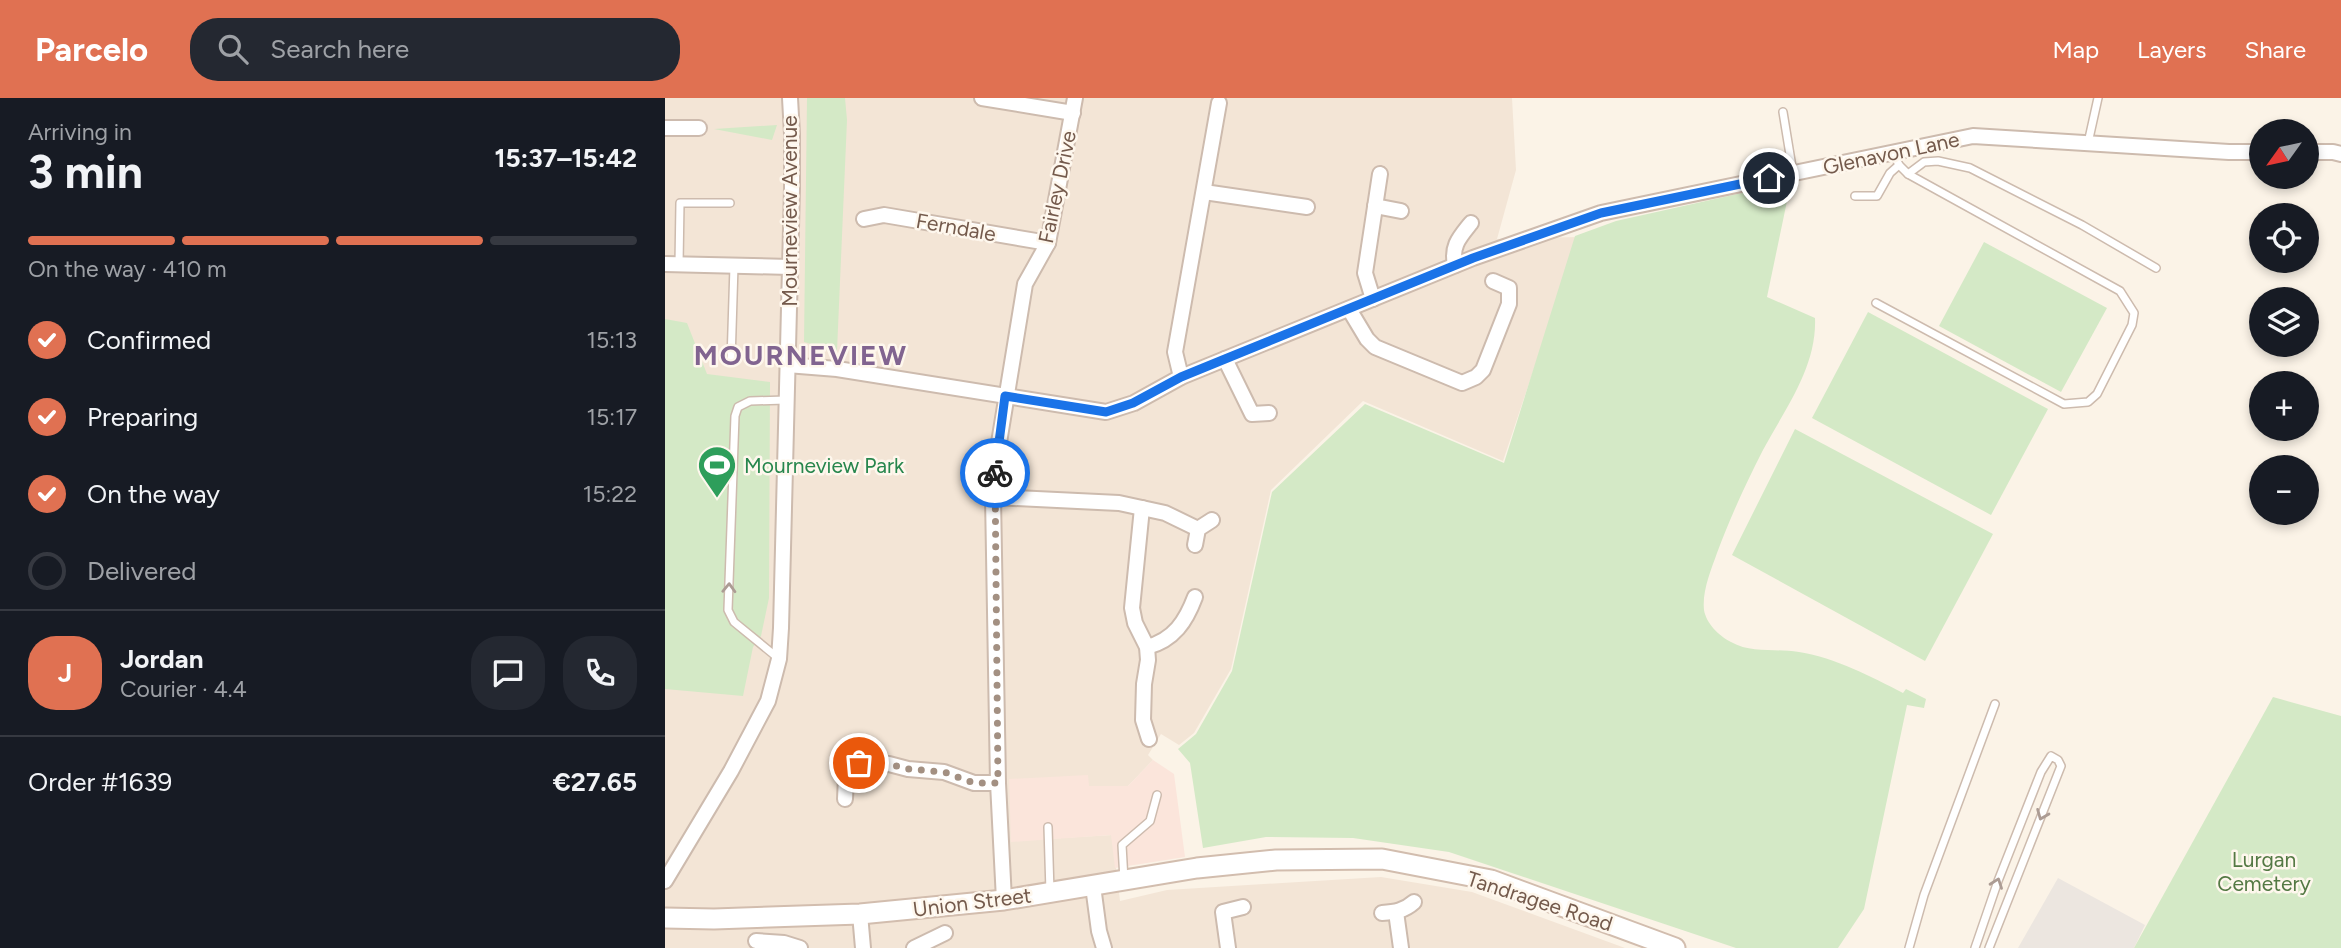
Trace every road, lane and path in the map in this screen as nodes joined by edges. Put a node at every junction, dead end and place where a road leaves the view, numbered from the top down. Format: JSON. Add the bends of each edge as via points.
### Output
{"nodes":[{"id":1,"x":790,"y":98,"type":"edge"},
{"id":2,"x":982,"y":98,"type":"edge"},
{"id":3,"x":2098,"y":98,"type":"edge"},
{"id":4,"x":1219,"y":103,"type":"dead end"},
{"id":5,"x":1074,"y":105,"type":"edge"},
{"id":6,"x":1783,"y":112,"type":"dead end"},
{"id":7,"x":665,"y":128,"type":"edge"},
{"id":8,"x":699,"y":128,"type":"dead end"},
{"id":9,"x":2088,"y":143,"type":"junction"},
{"id":10,"x":2249,"y":152,"type":"edge"},
{"id":11,"x":2319,"y":152,"type":"edge"},
{"id":12,"x":2341,"y":154,"type":"edge"},
{"id":13,"x":1896,"y":158,"type":"junction"},
{"id":14,"x":1793,"y":173,"type":"junction"},
{"id":15,"x":1380,"y":174,"type":"dead end"},
{"id":16,"x":1908,"y":174,"type":"junction"},
{"id":17,"x":1204,"y":192,"type":"junction"},
{"id":18,"x":1855,"y":196,"type":"dead end"},
{"id":19,"x":730,"y":203,"type":"dead end"},
{"id":20,"x":1375,"y":206,"type":"junction"},
{"id":21,"x":1307,"y":207,"type":"dead end"},
{"id":22,"x":1401,"y":211,"type":"dead end"},
{"id":23,"x":864,"y":219,"type":"dead end"},
{"id":24,"x":1471,"y":223,"type":"dead end"},
{"id":25,"x":1048,"y":243,"type":"junction"},
{"id":26,"x":672,"y":264,"type":"edge"},
{"id":27,"x":1455,"y":265,"type":"junction"},
{"id":28,"x":734,"y":266,"type":"junction"},
{"id":29,"x":790,"y":267,"type":"junction"},
{"id":30,"x":2156,"y":268,"type":"dead end"},
{"id":31,"x":1493,"y":281,"type":"dead end"},
{"id":32,"x":1373,"y":299,"type":"junction"},
{"id":33,"x":1876,"y":303,"type":"dead end"},
{"id":34,"x":1349,"y":309,"type":"junction"},
{"id":35,"x":1225,"y":359,"type":"junction"},
{"id":36,"x":731,"y":361,"type":"dead end"},
{"id":37,"x":787,"y":365,"type":"junction"},
{"id":38,"x":1181,"y":377,"type":"junction"},
{"id":39,"x":1005,"y":396,"type":"junction"},
{"id":40,"x":786,"y":400,"type":"junction"},
{"id":41,"x":1269,"y":412,"type":"dead end"},
{"id":42,"x":993,"y":496,"type":"junction"},
{"id":43,"x":1142,"y":509,"type":"junction"},
{"id":44,"x":1212,"y":520,"type":"dead end"},
{"id":45,"x":1198,"y":529,"type":"junction"},
{"id":46,"x":1195,"y":545,"type":"dead end"},
{"id":47,"x":1195,"y":597,"type":"dead end"},
{"id":48,"x":1147,"y":647,"type":"junction"},
{"id":49,"x":779,"y":659,"type":"junction"},
{"id":50,"x":1995,"y":704,"type":"dead end"},
{"id":51,"x":1149,"y":739,"type":"dead end"},
{"id":52,"x":998,"y":783,"type":"junction"},
{"id":53,"x":1157,"y":794,"type":"dead end"},
{"id":54,"x":845,"y":799,"type":"dead end"},
{"id":55,"x":1048,"y":827,"type":"dead end"},
{"id":56,"x":1276,"y":860,"type":"joint"},
{"id":57,"x":665,"y":881,"type":"edge"},
{"id":58,"x":1124,"y":881,"type":"junction"},
{"id":59,"x":1093,"y":886,"type":"junction"},
{"id":60,"x":1050,"y":893,"type":"junction"},
{"id":61,"x":1004,"y":900,"type":"junction"},
{"id":62,"x":1414,"y":902,"type":"dead end"},
{"id":63,"x":1243,"y":907,"type":"dead end"},
{"id":64,"x":860,"y":915,"type":"junction"},
{"id":65,"x":665,"y":918,"type":"edge"},
{"id":66,"x":945,"y":933,"type":"dead end"},
{"id":67,"x":765,"y":944,"type":"edge"},
{"id":68,"x":933,"y":944,"type":"edge"},
{"id":69,"x":800,"y":948,"type":"edge"},
{"id":70,"x":863,"y":948,"type":"edge"},
{"id":71,"x":914,"y":948,"type":"edge"},
{"id":72,"x":1104,"y":948,"type":"edge"},
{"id":73,"x":1228,"y":948,"type":"edge"},
{"id":74,"x":1401,"y":948,"type":"edge"},
{"id":75,"x":1675,"y":948,"type":"edge"},
{"id":76,"x":1909,"y":948,"type":"edge"},
{"id":77,"x":1975,"y":948,"type":"edge"},
{"id":78,"x":1989,"y":948,"type":"edge"}],
"edges":[{"from":1,"to":29,"type":"street","name":"Mourneview Avenue"},
{"from":2,"to":5,"type":"street"},
{"from":3,"to":9,"type":"lane"},
{"from":4,"to":17,"type":"street"},
{"from":5,"to":25,"type":"street","name":"Fairley Drive"},
{"from":6,"to":14,"type":"lane"},
{"from":7,"to":8,"type":"street"},
{"from":9,"to":10,"type":"street","name":"Glenavon Lane"},
{"from":9,"to":13,"type":"street","name":"Glenavon Lane","via":[[1973,135]]},
{"from":11,"to":12,"type":"street"},
{"from":13,"to":14,"type":"street","name":"Glenavon Lane"},
{"from":13,"to":16,"type":"lane"},
{"from":13,"to":18,"type":"lane","via":[[1877,196]]},
{"from":14,"to":27,"type":"street","name":"Glenavon Lane","via":[[1601,213]]},
{"from":15,"to":20,"type":"street"},
{"from":16,"to":30,"type":"lane","via":[[1924,162],[1970,167]]},
{"from":16,"to":33,"type":"lane","via":[[2120,291],[2134,313],[2132,325],[2097,394],[2088,402],[2064,404]]},
{"from":17,"to":21,"type":"street"},
{"from":17,"to":38,"type":"street","via":[[1175,352]]},
{"from":19,"to":26,"type":"lane","via":[[680,203]]},
{"from":20,"to":22,"type":"street"},
{"from":20,"to":32,"type":"street","via":[[1365,273]]},
{"from":23,"to":25,"type":"street","name":"Ferndale","via":[[884,215]]},
{"from":24,"to":27,"type":"street","via":[[1453,252]]},
{"from":25,"to":39,"type":"street","name":"Fairley Drive","via":[[1025,284]]},
{"from":26,"to":28,"type":"street"},
{"from":27,"to":32,"type":"street","name":"Glenavon Lane"},
{"from":28,"to":29,"type":"street"},
{"from":28,"to":36,"type":"lane"},
{"from":29,"to":37,"type":"street","name":"Mourneview Avenue"},
{"from":31,"to":34,"type":"street","via":[[1509,288],[1509,304],[1483,370],[1462,383],[1375,347]]},
{"from":32,"to":34,"type":"street","name":"Glenavon Lane"},
{"from":34,"to":35,"type":"street","name":"Glenavon Lane"},
{"from":35,"to":38,"type":"street","name":"Glenavon Lane"},
{"from":35,"to":41,"type":"street","via":[[1252,414]]},
{"from":37,"to":39,"type":"street"},
{"from":37,"to":40,"type":"street","name":"Mourneview Avenue"},
{"from":38,"to":39,"type":"street","name":"Glenavon Lane","via":[[1133,403],[1101,412]]},
{"from":39,"to":42,"type":"street","name":"Fairley Drive"},
{"from":40,"to":49,"type":"street","name":"Mourneview Avenue"},
{"from":49,"to":40,"type":"lane","one_way":true,"via":[[734,622],[728,610],[734,416],[750,401]]},
{"from":42,"to":43,"type":"street","via":[[1119,503]]},
{"from":42,"to":52,"type":"street","name":"Fairley Drive"},
{"from":43,"to":45,"type":"street","via":[[1165,513]]},
{"from":43,"to":48,"type":"street","via":[[1132,608]]},
{"from":44,"to":45,"type":"street"},
{"from":45,"to":46,"type":"street"},
{"from":47,"to":48,"type":"street","via":[[1182,625],[1162,643]]},
{"from":48,"to":51,"type":"street","via":[[1143,720]]},
{"from":49,"to":57,"type":"street","name":"Mourneview Avenue","via":[[768,701]]},
{"from":50,"to":76,"type":"lane"},
{"from":52,"to":54,"type":"street","via":[[859,763],[851,766],[846,777]]},
{"from":52,"to":61,"type":"street","name":"Fairley Drive"},
{"from":53,"to":58,"type":"lane","via":[[1150,821],[1122,845]]},
{"from":55,"to":60,"type":"lane"},
{"from":56,"to":58,"type":"street","name":"Union Street"},
{"from":56,"to":75,"type":"street","name":"Tandragee Road","via":[[1382,859],[1491,880]]},
{"from":58,"to":59,"type":"street","name":"Union Street"},
{"from":59,"to":60,"type":"street","name":"Union Street"},
{"from":59,"to":72,"type":"street"},
{"from":60,"to":61,"type":"street","name":"Union Street"},
{"from":61,"to":64,"type":"street","name":"Union Street"},
{"from":62,"to":74,"type":"street","via":[[1407,909],[1389,913]]},
{"from":63,"to":73,"type":"street","via":[[1223,912]]},
{"from":64,"to":65,"type":"street","name":"Union Street"},
{"from":64,"to":70,"type":"street"},
{"from":66,"to":68,"type":"street"},
{"from":67,"to":69,"type":"street"},
{"from":68,"to":71,"type":"street"},
{"from":77,"to":78,"type":"lane","one_way":true,"via":[[2007,857],[2051,755],[2061,766]]}]}
